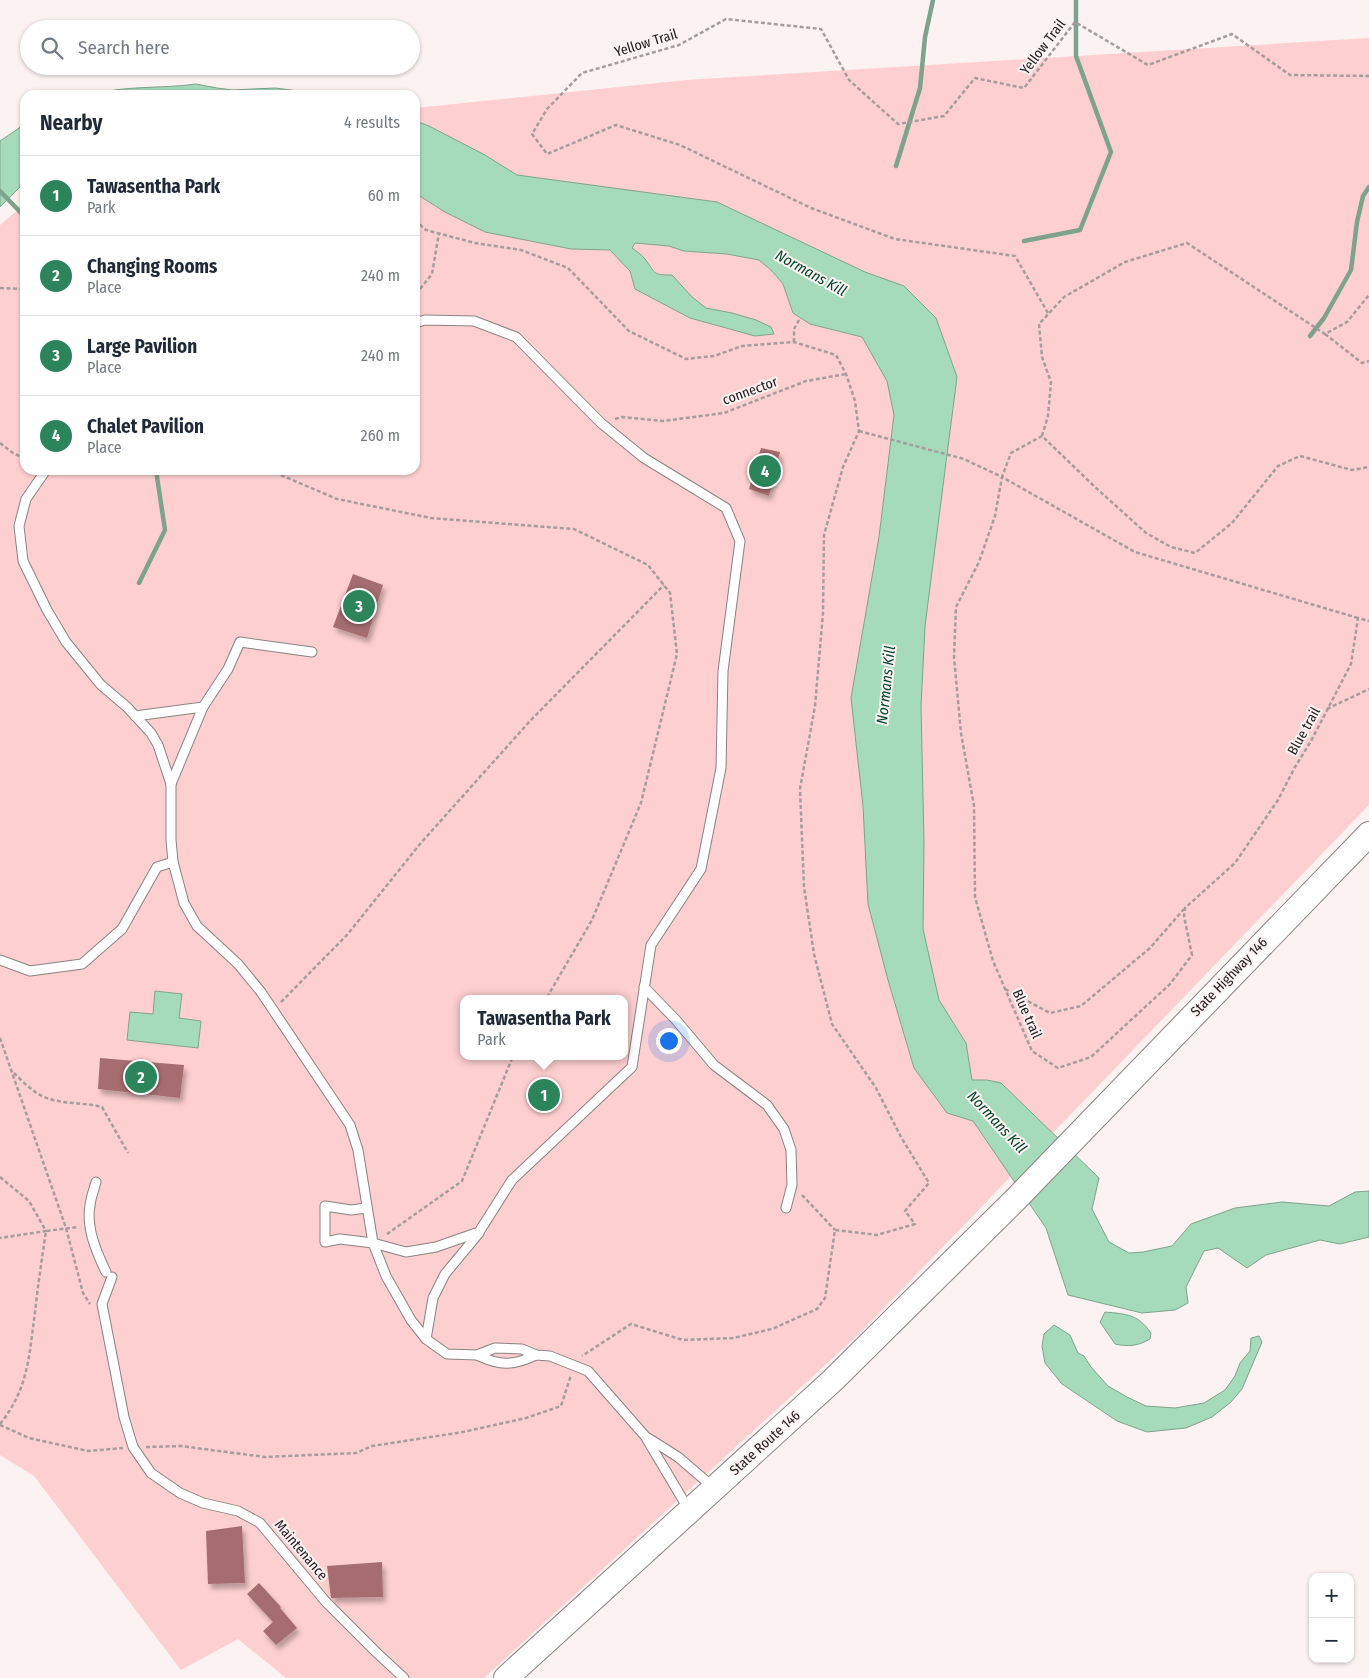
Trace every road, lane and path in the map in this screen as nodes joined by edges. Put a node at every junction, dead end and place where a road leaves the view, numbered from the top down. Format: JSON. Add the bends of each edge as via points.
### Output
{"nodes":[{"id":1,"x":1369,"y":76,"type":"edge"},
{"id":2,"x":439,"y":233,"type":"dead end"},
{"id":3,"x":0,"y":288,"type":"edge"},
{"id":4,"x":20,"y":289,"type":"edge"},
{"id":5,"x":420,"y":289,"type":"edge"},
{"id":6,"x":1369,"y":295,"type":"edge"},
{"id":7,"x":1048,"y":313,"type":"junction"},
{"id":8,"x":799,"y":320,"type":"dead end"},
{"id":9,"x":420,"y":322,"type":"edge"},
{"id":10,"x":1325,"y":334,"type":"junction"},
{"id":11,"x":794,"y":342,"type":"dead end"},
{"id":12,"x":1369,"y":361,"type":"edge"},
{"id":13,"x":846,"y":374,"type":"dead end"},
{"id":14,"x":601,"y":423,"type":"junction"},
{"id":15,"x":859,"y":431,"type":"dead end"},
{"id":16,"x":1042,"y":436,"type":"junction"},
{"id":17,"x":0,"y":443,"type":"edge"},
{"id":18,"x":20,"y":456,"type":"edge"},
{"id":19,"x":1369,"y":468,"type":"edge"},
{"id":20,"x":43,"y":475,"type":"edge"},
{"id":21,"x":280,"y":475,"type":"edge"},
{"id":22,"x":1002,"y":476,"type":"junction"},
{"id":23,"x":664,"y":585,"type":"junction"},
{"id":24,"x":1358,"y":618,"type":"junction"},
{"id":25,"x":1369,"y":621,"type":"edge"},
{"id":26,"x":312,"y":652,"type":"dead end"},
{"id":27,"x":1369,"y":689,"type":"edge"},
{"id":28,"x":203,"y":707,"type":"junction"},
{"id":29,"x":1327,"y":709,"type":"junction"},
{"id":30,"x":135,"y":716,"type":"junction"},
{"id":31,"x":171,"y":784,"type":"junction"},
{"id":32,"x":1369,"y":834,"type":"edge"},
{"id":33,"x":174,"y":862,"type":"junction"},
{"id":34,"x":1185,"y":908,"type":"junction"},
{"id":35,"x":0,"y":960,"type":"edge"},
{"id":36,"x":644,"y":987,"type":"junction"},
{"id":37,"x":1004,"y":988,"type":"junction"},
{"id":38,"x":548,"y":995,"type":"edge"},
{"id":39,"x":273,"y":1010,"type":"junction"},
{"id":40,"x":0,"y":1038,"type":"edge"},
{"id":41,"x":511,"y":1060,"type":"edge"},
{"id":42,"x":13,"y":1072,"type":"junction"},
{"id":43,"x":128,"y":1153,"type":"dead end"},
{"id":44,"x":0,"y":1177,"type":"edge"},
{"id":45,"x":96,"y":1182,"type":"dead end"},
{"id":46,"x":792,"y":1185,"type":"junction"},
{"id":47,"x":1016,"y":1199,"type":"joint"},
{"id":48,"x":366,"y":1208,"type":"junction"},
{"id":49,"x":786,"y":1208,"type":"dead end"},
{"id":50,"x":66,"y":1228,"type":"junction"},
{"id":51,"x":835,"y":1230,"type":"dead end"},
{"id":52,"x":46,"y":1232,"type":"junction"},
{"id":53,"x":479,"y":1232,"type":"junction"},
{"id":54,"x":0,"y":1238,"type":"edge"},
{"id":55,"x":373,"y":1243,"type":"junction"},
{"id":56,"x":102,"y":1304,"type":"junction"},
{"id":57,"x":426,"y":1339,"type":"junction"},
{"id":58,"x":477,"y":1355,"type":"junction"},
{"id":59,"x":536,"y":1355,"type":"junction"},
{"id":60,"x":0,"y":1424,"type":"edge"},
{"id":61,"x":646,"y":1436,"type":"junction"},
{"id":62,"x":715,"y":1489,"type":"junction"},
{"id":63,"x":690,"y":1512,"type":"junction"},
{"id":64,"x":404,"y":1678,"type":"edge"},
{"id":65,"x":506,"y":1678,"type":"edge"}],
"edges":[{"from":1,"to":7,"type":"path","name":"Yellow Trail","via":[[1290,75],[1232,34],[1148,64],[1075,22],[1024,88],[975,78],[944,116],[898,124],[849,80],[821,29],[726,19],[679,46],[582,73],[547,108],[532,134],[547,154],[616,125],[680,145],[811,208],[895,239],[1015,256]]},
{"from":2,"to":5,"type":"path","via":[[432,274]]},
{"from":3,"to":4,"type":"path"},
{"from":6,"to":10,"type":"path","via":[[1347,322]]},
{"from":7,"to":10,"type":"path","via":[[1064,297],[1125,262],[1187,243]]},
{"from":7,"to":16,"type":"path","via":[[1039,324],[1042,357],[1051,382],[1048,416]]},
{"from":8,"to":11,"type":"path","via":[[794,329]]},
{"from":9,"to":14,"type":"lane","via":[[474,321],[516,337]]},
{"from":10,"to":12,"type":"path","via":[[1362,363]]},
{"from":13,"to":14,"type":"path","name":"connector","via":[[806,381],[724,413],[663,421],[622,417]]},
{"from":14,"to":36,"type":"lane","via":[[644,458],[726,508],[740,541],[723,671],[721,768],[701,869],[651,945]]},
{"from":15,"to":22,"type":"path","via":[[964,459]]},
{"from":16,"to":19,"type":"path","via":[[1146,532],[1171,547],[1196,552],[1232,523],[1278,466],[1300,456],[1352,470]]},
{"from":16,"to":22,"type":"path","name":"Blue trail","via":[[1011,453]]},
{"from":17,"to":18,"type":"path"},
{"from":20,"to":30,"type":"lane","via":[[26,499],[19,526],[23,561],[66,642],[101,685]]},
{"from":21,"to":23,"type":"path","via":[[337,499],[431,518],[574,529],[648,565]]},
{"from":22,"to":24,"type":"path","via":[[1135,552]]},
{"from":22,"to":37,"type":"path","name":"Blue trail","via":[[995,516],[979,562],[956,607],[954,657],[961,733],[974,806],[975,897]]},
{"from":23,"to":38,"type":"path","via":[[670,593],[677,654],[641,803],[592,920]]},
{"from":23,"to":39,"type":"path","via":[[530,721],[420,844],[347,935]]},
{"from":24,"to":25,"type":"path"},
{"from":24,"to":29,"type":"path","name":"Blue trail","via":[[1351,664]]},
{"from":26,"to":28,"type":"lane","via":[[240,642],[228,669]]},
{"from":27,"to":29,"type":"path"},
{"from":28,"to":30,"type":"lane"},
{"from":28,"to":31,"type":"lane"},
{"from":29,"to":34,"type":"path","name":"Blue trail","via":[[1278,800],[1235,863]]},
{"from":30,"to":31,"type":"lane","via":[[158,745]]},
{"from":31,"to":33,"type":"lane"},
{"from":32,"to":47,"type":"main road","name":"State Highway 146"},
{"from":33,"to":35,"type":"lane","via":[[157,867],[122,928],[82,964],[30,971]]},
{"from":33,"to":39,"type":"lane","via":[[184,903],[198,926],[238,964]]},
{"from":34,"to":37,"type":"path","via":[[1150,948],[1081,1006],[1050,1012]]},
{"from":34,"to":37,"type":"path","name":"Blue trail","via":[[1192,955],[1170,984],[1091,1057],[1058,1068],[1032,1051]]},
{"from":36,"to":46,"type":"lane","via":[[714,1065],[767,1105],[784,1129],[791,1150]]},
{"from":36,"to":53,"type":"lane","via":[[632,1067],[512,1180]]},
{"from":39,"to":48,"type":"lane","via":[[350,1125],[358,1150]]},
{"from":40,"to":42,"type":"path"},
{"from":41,"to":55,"type":"path","via":[[462,1181]]},
{"from":42,"to":43,"type":"path","via":[[34,1092],[51,1100],[102,1107]]},
{"from":42,"to":50,"type":"path"},
{"from":44,"to":52,"type":"path","via":[[29,1201]]},
{"from":45,"to":56,"type":"lane","via":[[90,1205],[90,1227],[95,1249],[109,1275]]},
{"from":46,"to":49,"type":"lane"},
{"from":46,"to":51,"type":"path"},
{"from":47,"to":62,"type":"main road","name":"State Route 146","via":[[832,1381]]},
{"from":48,"to":55,"type":"lane"},
{"from":48,"to":55,"type":"lane","via":[[351,1210],[325,1206],[325,1242],[340,1239]]},
{"from":50,"to":52,"type":"path"},
{"from":50,"to":56,"type":"path","via":[[83,1293],[91,1304]]},
{"from":52,"to":54,"type":"path"},
{"from":52,"to":60,"type":"path","via":[[29,1362],[10,1412]]},
{"from":53,"to":55,"type":"lane","via":[[436,1247],[406,1252]]},
{"from":53,"to":57,"type":"lane","via":[[445,1274],[433,1298]]},
{"from":55,"to":57,"type":"lane","via":[[386,1276]]},
{"from":56,"to":64,"type":"lane","name":"Maintenance","via":[[124,1417],[133,1447],[151,1473],[180,1493],[203,1503],[238,1511],[260,1523],[326,1602]]},
{"from":57,"to":58,"type":"lane","via":[[447,1354]]},
{"from":58,"to":59,"type":"lane","via":[[495,1348],[522,1349]]},
{"from":58,"to":59,"type":"lane","via":[[494,1363],[521,1362]]},
{"from":59,"to":61,"type":"lane","via":[[550,1356],[588,1371]]},
{"from":61,"to":62,"type":"lane","via":[[678,1456]]},
{"from":61,"to":63,"type":"lane"},
{"from":62,"to":63,"type":"main road","name":"State Route 146"},
{"from":63,"to":65,"type":"main road","name":"State Route 146"}]}
